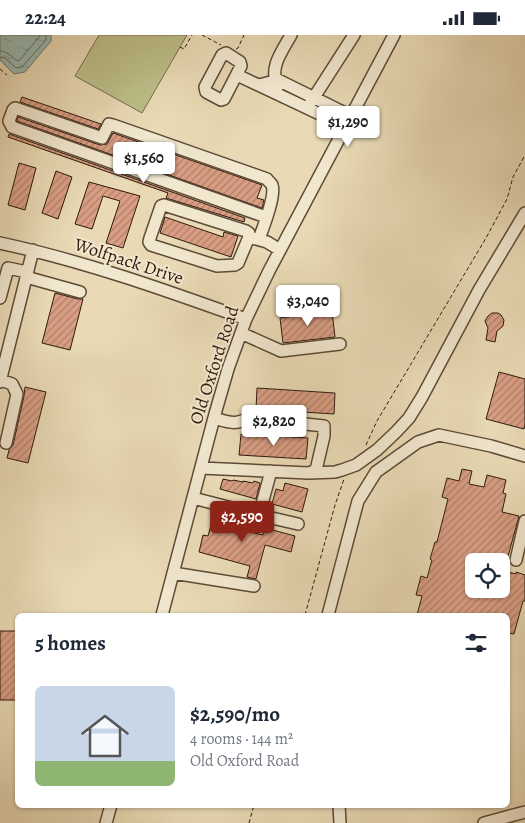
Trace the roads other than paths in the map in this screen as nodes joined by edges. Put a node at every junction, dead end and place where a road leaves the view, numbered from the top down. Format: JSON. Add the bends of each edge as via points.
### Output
{"nodes":[{"id":1,"x":291,"y":35,"type":"edge"},
{"id":2,"x":354,"y":35,"type":"edge"},
{"id":3,"x":394,"y":35,"type":"edge"},
{"id":4,"x":237,"y":75,"type":"dead end"},
{"id":5,"x":275,"y":80,"type":"junction"},
{"id":6,"x":259,"y":85,"type":"junction"},
{"id":7,"x":314,"y":97,"type":"junction"},
{"id":8,"x":285,"y":98,"type":"junction"},
{"id":9,"x":307,"y":108,"type":"junction"},
{"id":10,"x":348,"y":121,"type":"junction"},
{"id":11,"x":525,"y":213,"type":"edge"},
{"id":12,"x":266,"y":217,"type":"junction"},
{"id":13,"x":522,"y":227,"type":"edge"},
{"id":14,"x":254,"y":238,"type":"junction"},
{"id":15,"x":0,"y":243,"type":"edge"},
{"id":16,"x":33,"y":250,"type":"junction"},
{"id":17,"x":280,"y":250,"type":"junction"},
{"id":18,"x":27,"y":275,"type":"junction"},
{"id":19,"x":80,"y":292,"type":"dead end"},
{"id":20,"x":0,"y":298,"type":"edge"},
{"id":21,"x":246,"y":319,"type":"junction"},
{"id":22,"x":241,"y":333,"type":"junction"},
{"id":23,"x":5,"y":344,"type":"edge"},
{"id":24,"x":340,"y":344,"type":"dead end"},
{"id":25,"x":0,"y":381,"type":"edge"},
{"id":26,"x":214,"y":418,"type":"junction"},
{"id":27,"x":6,"y":443,"type":"dead end"},
{"id":28,"x":525,"y":456,"type":"edge"},
{"id":29,"x":200,"y":467,"type":"junction"},
{"id":30,"x":271,"y":471,"type":"junction"},
{"id":31,"x":309,"y":473,"type":"junction"},
{"id":32,"x":193,"y":498,"type":"junction"},
{"id":33,"x":259,"y":515,"type":"junction"},
{"id":34,"x":525,"y":521,"type":"edge"},
{"id":35,"x":298,"y":524,"type":"dead end"},
{"id":36,"x":516,"y":560,"type":"dead end"},
{"id":37,"x":173,"y":573,"type":"junction"},
{"id":38,"x":254,"y":586,"type":"dead end"},
{"id":39,"x":163,"y":613,"type":"edge"},
{"id":40,"x":329,"y":613,"type":"edge"},
{"id":41,"x":110,"y":808,"type":"edge"},
{"id":42,"x":339,"y":808,"type":"edge"},
{"id":43,"x":525,"y":812,"type":"edge"},
{"id":44,"x":106,"y":823,"type":"edge"},
{"id":45,"x":340,"y":823,"type":"edge"},
{"id":46,"x":484,"y":823,"type":"edge"}],
"edges":[{"from":1,"to":5,"type":"street","via":[[275,63]]},
{"from":2,"to":7,"type":"street"},
{"from":3,"to":10,"type":"street","name":"Old Oxford Road"},
{"from":4,"to":6,"type":"street"},
{"from":5,"to":6,"type":"street"},
{"from":5,"to":7,"type":"street"},
{"from":5,"to":8,"type":"street"},
{"from":6,"to":8,"type":"street"},
{"from":7,"to":9,"type":"street"},
{"from":7,"to":10,"type":"street"},
{"from":8,"to":9,"type":"street"},
{"from":9,"to":10,"type":"street"},
{"from":10,"to":17,"type":"street","name":"Old Oxford Road"},
{"from":11,"to":13,"type":"street"},
{"from":12,"to":12,"type":"street","via":[[273,190],[267,179],[114,125],[109,124],[102,138],[15,108],[13,110],[9,121],[12,127]]},
{"from":12,"to":14,"type":"street"},
{"from":13,"to":31,"type":"street","via":[[479,290],[422,397],[396,433],[362,461],[348,468]]},
{"from":14,"to":14,"type":"street","via":[[238,263],[227,266],[217,266],[149,242],[164,205],[246,231]]},
{"from":14,"to":17,"type":"street"},
{"from":15,"to":16,"type":"street","name":"Wolfpack Drive"},
{"from":16,"to":18,"type":"street"},
{"from":16,"to":21,"type":"street","name":"Wolfpack Drive","via":[[121,275]]},
{"from":17,"to":21,"type":"street","name":"Old Oxford Road"},
{"from":18,"to":19,"type":"street"},
{"from":18,"to":20,"type":"street","via":[[8,268]]},
{"from":18,"to":23,"type":"street"},
{"from":21,"to":22,"type":"street","name":"Old Oxford Road"},
{"from":22,"to":24,"type":"street","via":[[281,351]]},
{"from":22,"to":26,"type":"street","name":"Old Oxford Road"},
{"from":23,"to":25,"type":"street"},
{"from":25,"to":27,"type":"street","via":[[12,384],[17,394]]},
{"from":26,"to":29,"type":"street","name":"Old Oxford Road"},
{"from":26,"to":31,"type":"street","via":[[231,423],[250,418],[324,426],[316,470]]},
{"from":28,"to":40,"type":"street","via":[[439,435],[418,442],[376,472],[358,501]]},
{"from":29,"to":30,"type":"street"},
{"from":29,"to":32,"type":"street","name":"Old Oxford Road"},
{"from":30,"to":31,"type":"street"},
{"from":30,"to":33,"type":"street"},
{"from":32,"to":33,"type":"street"},
{"from":32,"to":37,"type":"street","name":"Old Oxford Road"},
{"from":33,"to":35,"type":"street"},
{"from":34,"to":36,"type":"street"},
{"from":37,"to":38,"type":"street"},
{"from":37,"to":39,"type":"street","name":"Old Oxford Road"},
{"from":41,"to":44,"type":"street"},
{"from":42,"to":45,"type":"street"},
{"from":43,"to":46,"type":"street"}]}
